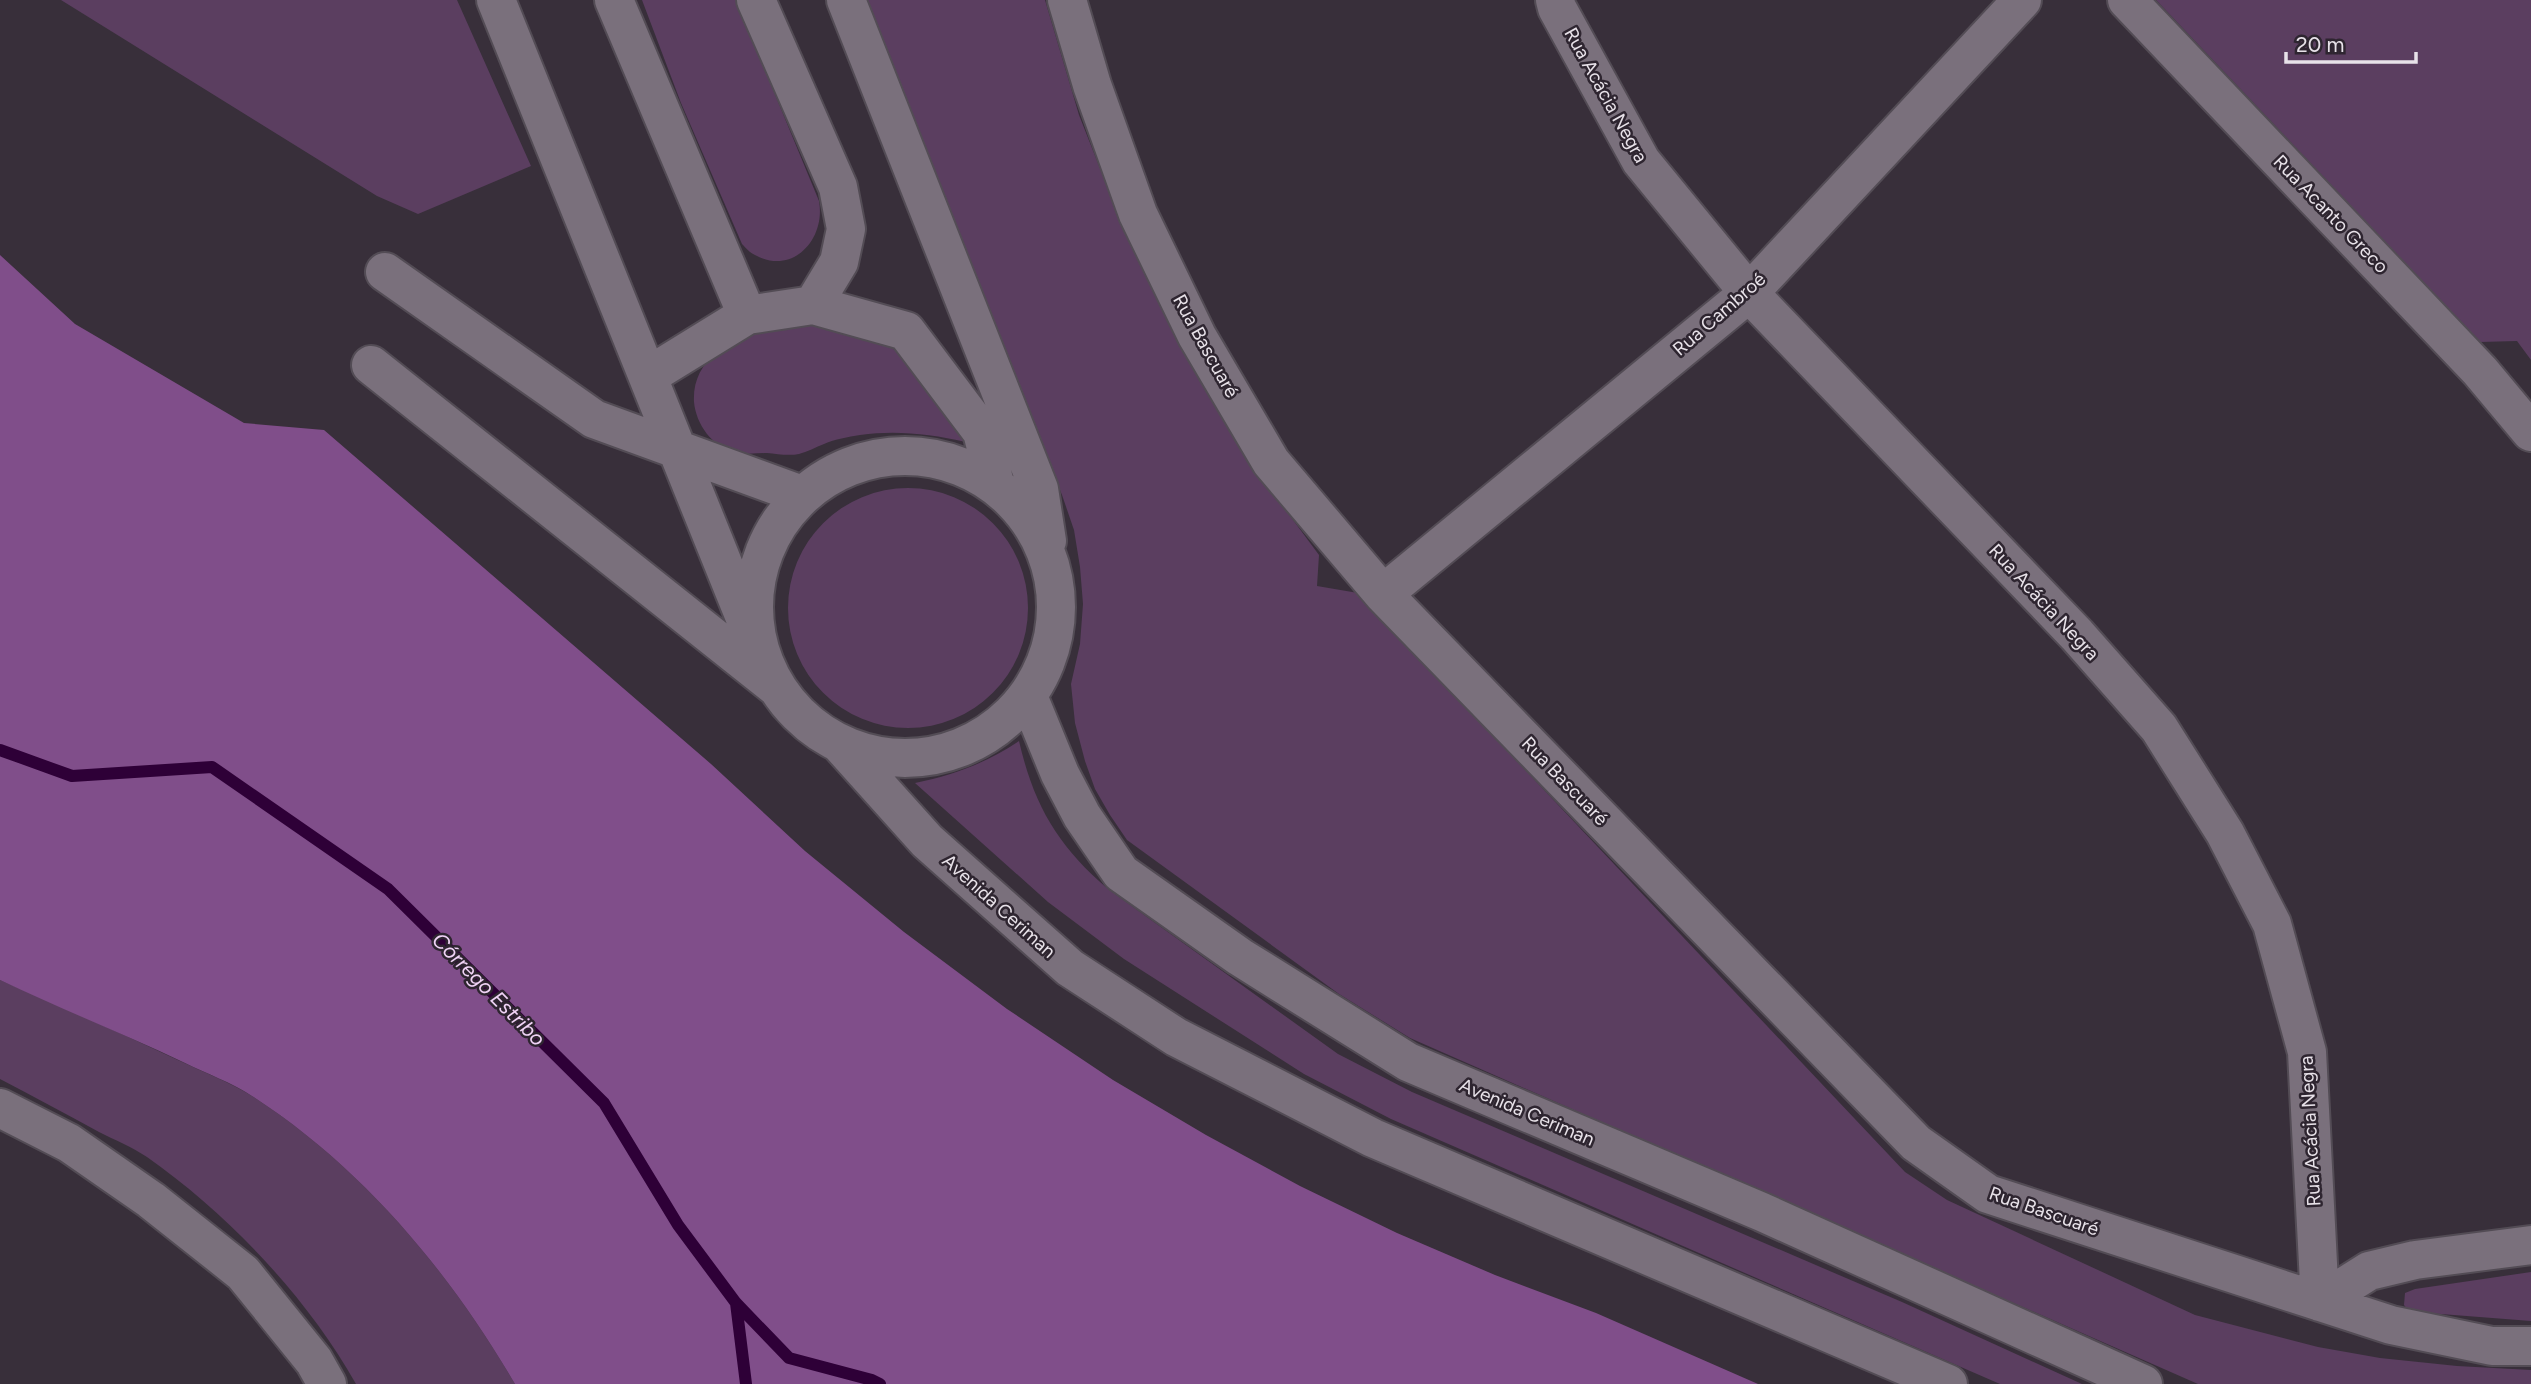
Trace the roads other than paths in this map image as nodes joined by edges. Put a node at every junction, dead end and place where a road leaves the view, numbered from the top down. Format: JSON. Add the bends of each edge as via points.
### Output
{"nodes":[{"id":1,"x":496,"y":0,"type":"edge"},
{"id":2,"x":614,"y":0,"type":"edge"},
{"id":3,"x":757,"y":0,"type":"edge"},
{"id":4,"x":846,"y":0,"type":"edge"},
{"id":5,"x":1067,"y":0,"type":"edge"},
{"id":6,"x":1555,"y":0,"type":"edge"},
{"id":7,"x":2022,"y":0,"type":"edge"},
{"id":8,"x":2127,"y":0,"type":"edge"},
{"id":9,"x":385,"y":272,"type":"dead end"},
{"id":10,"x":1749,"y":293,"type":"junction"},
{"id":11,"x":813,"y":305,"type":"junction"},
{"id":12,"x":747,"y":315,"type":"junction"},
{"id":13,"x":371,"y":365,"type":"dead end"},
{"id":14,"x":648,"y":376,"type":"junction"},
{"id":15,"x":2531,"y":432,"type":"edge"},
{"id":16,"x":678,"y":448,"type":"junction"},
{"id":17,"x":995,"y":484,"type":"junction"},
{"id":18,"x":802,"y":495,"type":"junction"},
{"id":19,"x":1048,"y":554,"type":"junction"},
{"id":20,"x":1383,"y":594,"type":"junction"},
{"id":21,"x":768,"y":673,"type":"junction"},
{"id":22,"x":1028,"y":696,"type":"junction"},
{"id":23,"x":840,"y":744,"type":"junction"},
{"id":24,"x":0,"y":1108,"type":"edge"},
{"id":25,"x":2531,"y":1245,"type":"edge"},
{"id":26,"x":2320,"y":1302,"type":"junction"},
{"id":27,"x":2531,"y":1346,"type":"edge"},
{"id":28,"x":327,"y":1384,"type":"edge"},
{"id":29,"x":1948,"y":1384,"type":"edge"},
{"id":30,"x":2143,"y":1384,"type":"edge"}],
"edges":[{"from":1,"to":14,"type":"street"},
{"from":2,"to":12,"type":"street"},
{"from":3,"to":11,"type":"street","via":[[838,187],[846,229],[839,262]]},
{"from":4,"to":19,"type":"street","via":[[1039,489]]},
{"from":5,"to":20,"type":"street","name":"Rua Bascuaré","via":[[1138,214],[1197,336],[1272,463]]},
{"from":6,"to":10,"type":"street","name":"Rua Acácia Negra","via":[[1641,160]]},
{"from":7,"to":10,"type":"street","name":"Rua Cambroé"},
{"from":8,"to":15,"type":"street","name":"Rua Acanto Greco","via":[[2480,371]]},
{"from":9,"to":16,"type":"street","via":[[594,419]]},
{"from":10,"to":20,"type":"street","name":"Rua Cambroé"},
{"from":10,"to":26,"type":"street","name":"Rua Acácia Negra","via":[[2077,635],[2159,728],[2225,833],[2272,924],[2306,1052]]},
{"from":11,"to":12,"type":"street"},
{"from":11,"to":17,"type":"street","via":[[906,331],[982,432]]},
{"from":12,"to":14,"type":"street"},
{"from":13,"to":21,"type":"street"},
{"from":14,"to":16,"type":"street"},
{"from":16,"to":18,"type":"street"},
{"from":16,"to":21,"type":"street"},
{"from":17,"to":18,"type":"street","via":[[949,461],[897,456],[846,467]]},
{"from":17,"to":19,"type":"street","via":[[1027,515]]},
{"from":18,"to":21,"type":"street","via":[[766,543],[752,600]]},
{"from":19,"to":22,"type":"street","via":[[1058,603],[1050,652]]},
{"from":20,"to":26,"type":"street","name":"Rua Bascuaré","via":[[1916,1143],[1988,1194]]},
{"from":21,"to":23,"type":"street","via":[[803,721]]},
{"from":22,"to":23,"type":"street","via":[[990,732],[943,753],[891,758]]},
{"from":22,"to":30,"type":"street","name":"Avenida Ceriman","via":[[1082,816],[1121,873],[1240,957],[1408,1062],[1762,1212]]},
{"from":23,"to":29,"type":"street","name":"Avenida Ceriman","via":[[926,841],[1070,968],[1175,1037],[1373,1138]]},
{"from":24,"to":28,"type":"street","via":[[69,1143],[243,1273],[314,1361]]},
{"from":25,"to":26,"type":"street","via":[[2415,1260],[2369,1271]]},
{"from":26,"to":27,"type":"street","name":"Rua Bascuaré","via":[[2391,1325],[2479,1344]]}]}
